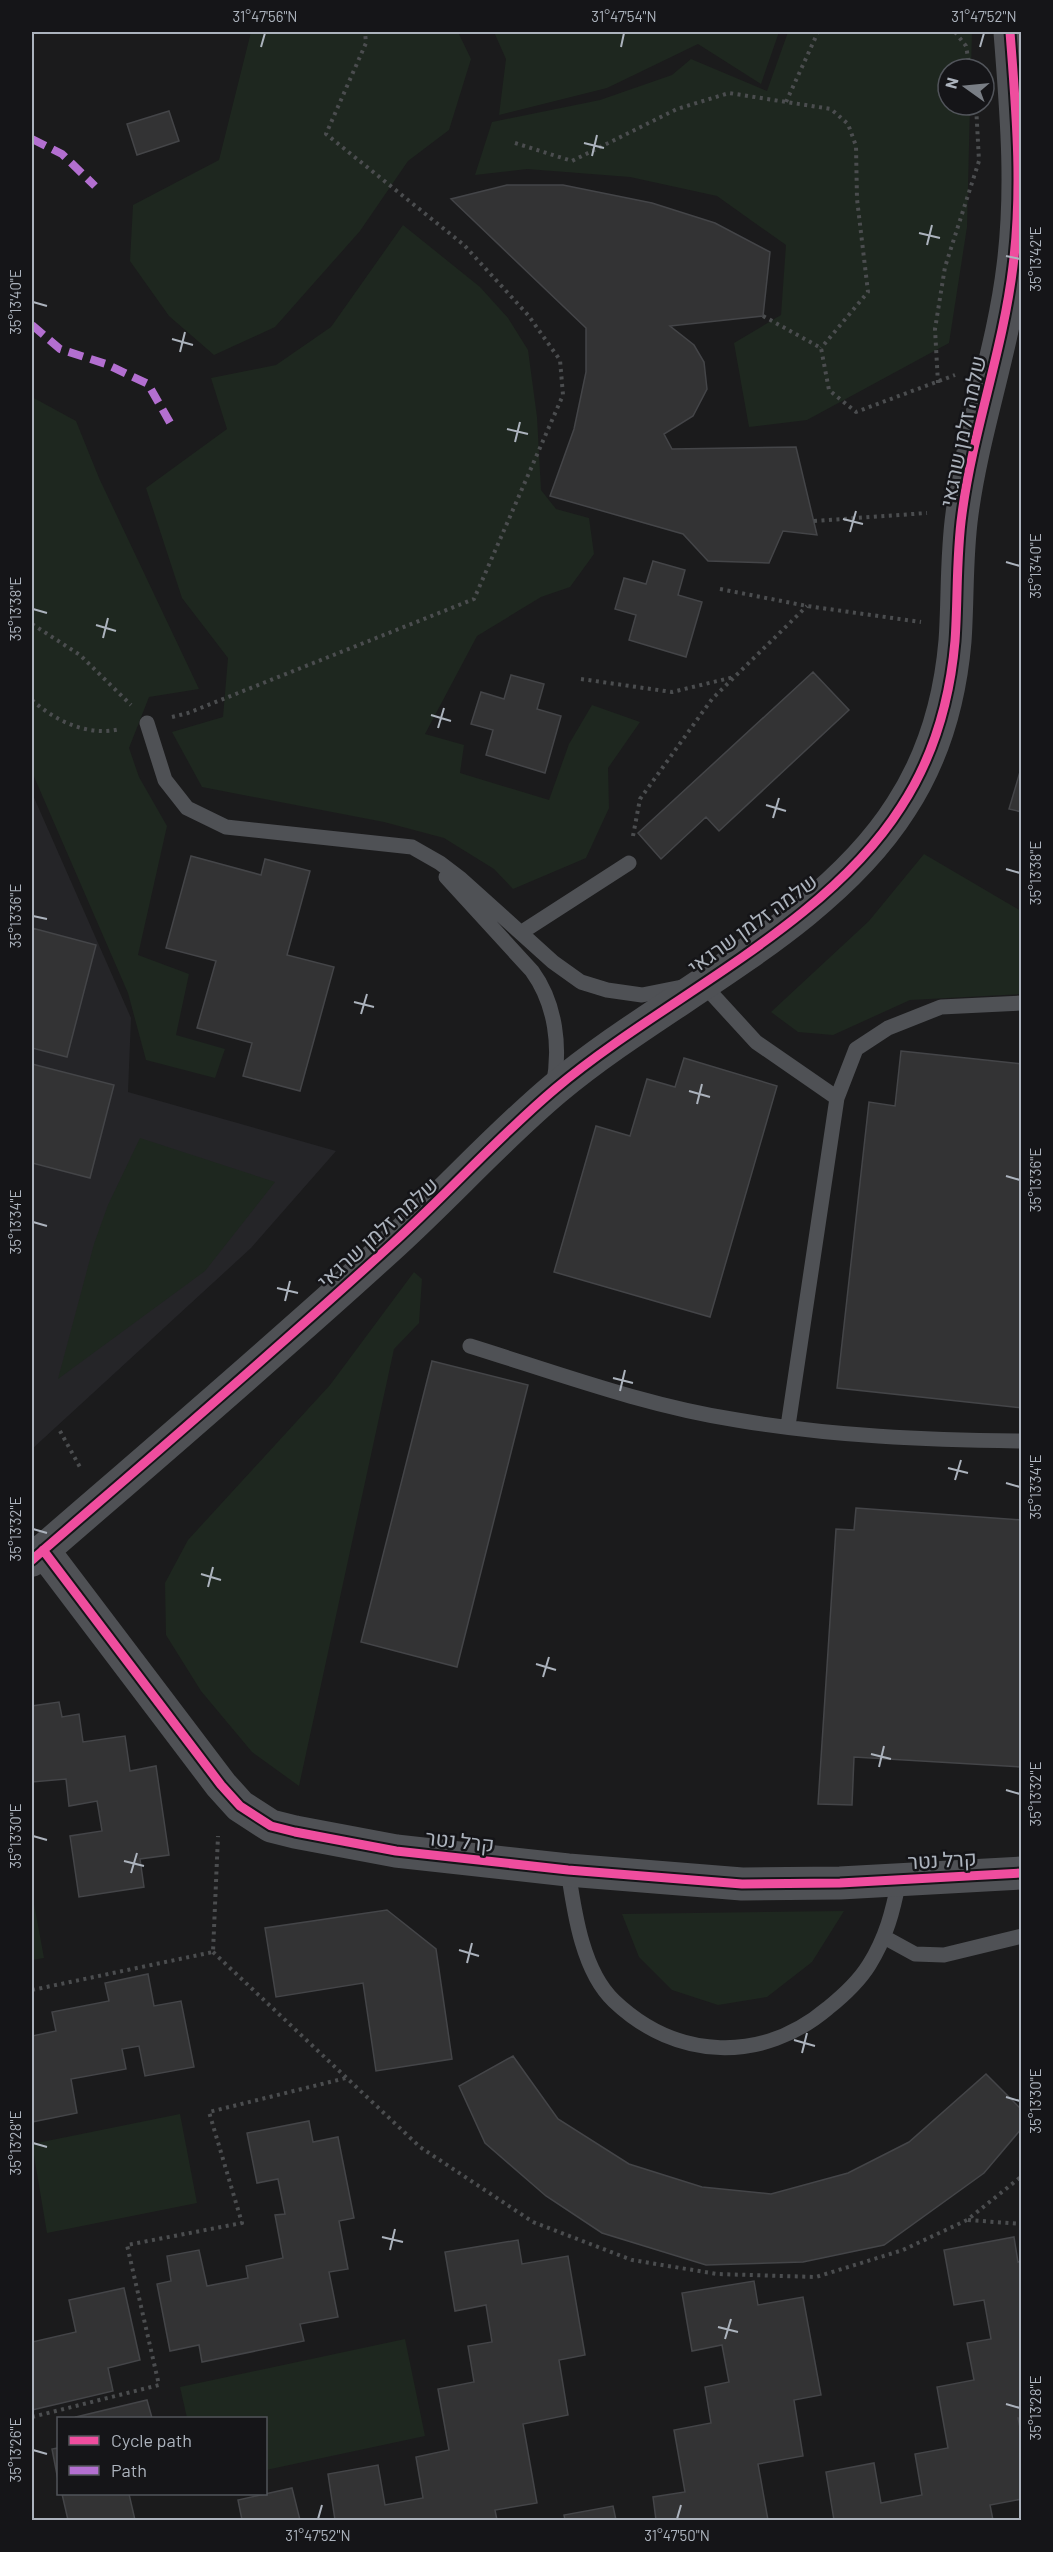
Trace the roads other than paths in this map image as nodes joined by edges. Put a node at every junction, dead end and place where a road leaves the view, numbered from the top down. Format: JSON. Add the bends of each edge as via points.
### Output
{"nodes":[{"id":1,"x":1010,"y":32,"type":"edge"},
{"id":2,"x":147,"y":723,"type":"road end"},
{"id":3,"x":412,"y":848,"type":"junction"},
{"id":4,"x":628,"y":863,"type":"road end"},
{"id":5,"x":522,"y":932,"type":"junction"},
{"id":6,"x":702,"y":983,"type":"junction"},
{"id":7,"x":1022,"y":1003,"type":"edge"},
{"id":8,"x":553,"y":1091,"type":"junction"},
{"id":9,"x":837,"y":1098,"type":"junction"},
{"id":10,"x":470,"y":1346,"type":"dead end"},
{"id":11,"x":788,"y":1426,"type":"junction"},
{"id":12,"x":1022,"y":1441,"type":"edge"},
{"id":13,"x":37,"y":1555,"type":"edge"},
{"id":14,"x":568,"y":1870,"type":"junction"},
{"id":15,"x":1022,"y":1873,"type":"edge"},
{"id":16,"x":899,"y":1880,"type":"junction"},
{"id":17,"x":1022,"y":1936,"type":"edge"},
{"id":18,"x":884,"y":1937,"type":"junction"}],
"edges":[{"from":1,"to":6,"type":"street","name":"שלמה זלמן שרגאי","via":[[1019,180],[1013,267],[963,510],[955,643],[936,736],[900,810],[843,877],[785,926]]},
{"from":2,"to":3,"type":"lane","via":[[165,780],[187,807],[226,827]]},
{"from":3,"to":5,"type":"lane","via":[[454,873]]},
{"from":3,"to":8,"type":"lane","via":[[467,899],[537,978],[555,1022],[557,1071]]},
{"from":4,"to":5,"type":"lane"},
{"from":5,"to":6,"type":"lane","via":[[567,973],[595,987],[642,995]]},
{"from":6,"to":8,"type":"street","name":"שלמה זלמן שרגאי"},
{"from":6,"to":9,"type":"lane","via":[[756,1042]]},
{"from":7,"to":9,"type":"lane","via":[[941,1007],[888,1028],[856,1049]]},
{"from":8,"to":13,"type":"street","name":"שלמה זלמן שרגאי","via":[[389,1247]]},
{"from":9,"to":11,"type":"lane"},
{"from":10,"to":11,"type":"lane","via":[[653,1401],[736,1420]]},
{"from":11,"to":12,"type":"lane","via":[[908,1439]]},
{"from":13,"to":14,"type":"street","name":"קרל נטר","via":[[221,1785],[240,1806],[271,1826],[396,1851]]},
{"from":14,"to":16,"type":"street","name":"קרל נטר","via":[[742,1884]]},
{"from":14,"to":18,"type":"lane","via":[[575,1914],[591,1966],[613,2000],[649,2027],[683,2042],[730,2049],[774,2041],[807,2026],[868,1967]]},
{"from":15,"to":16,"type":"street","name":"קרל נטר"},
{"from":16,"to":18,"type":"lane"},
{"from":17,"to":18,"type":"lane","via":[[944,1955],[915,1954]]}]}
